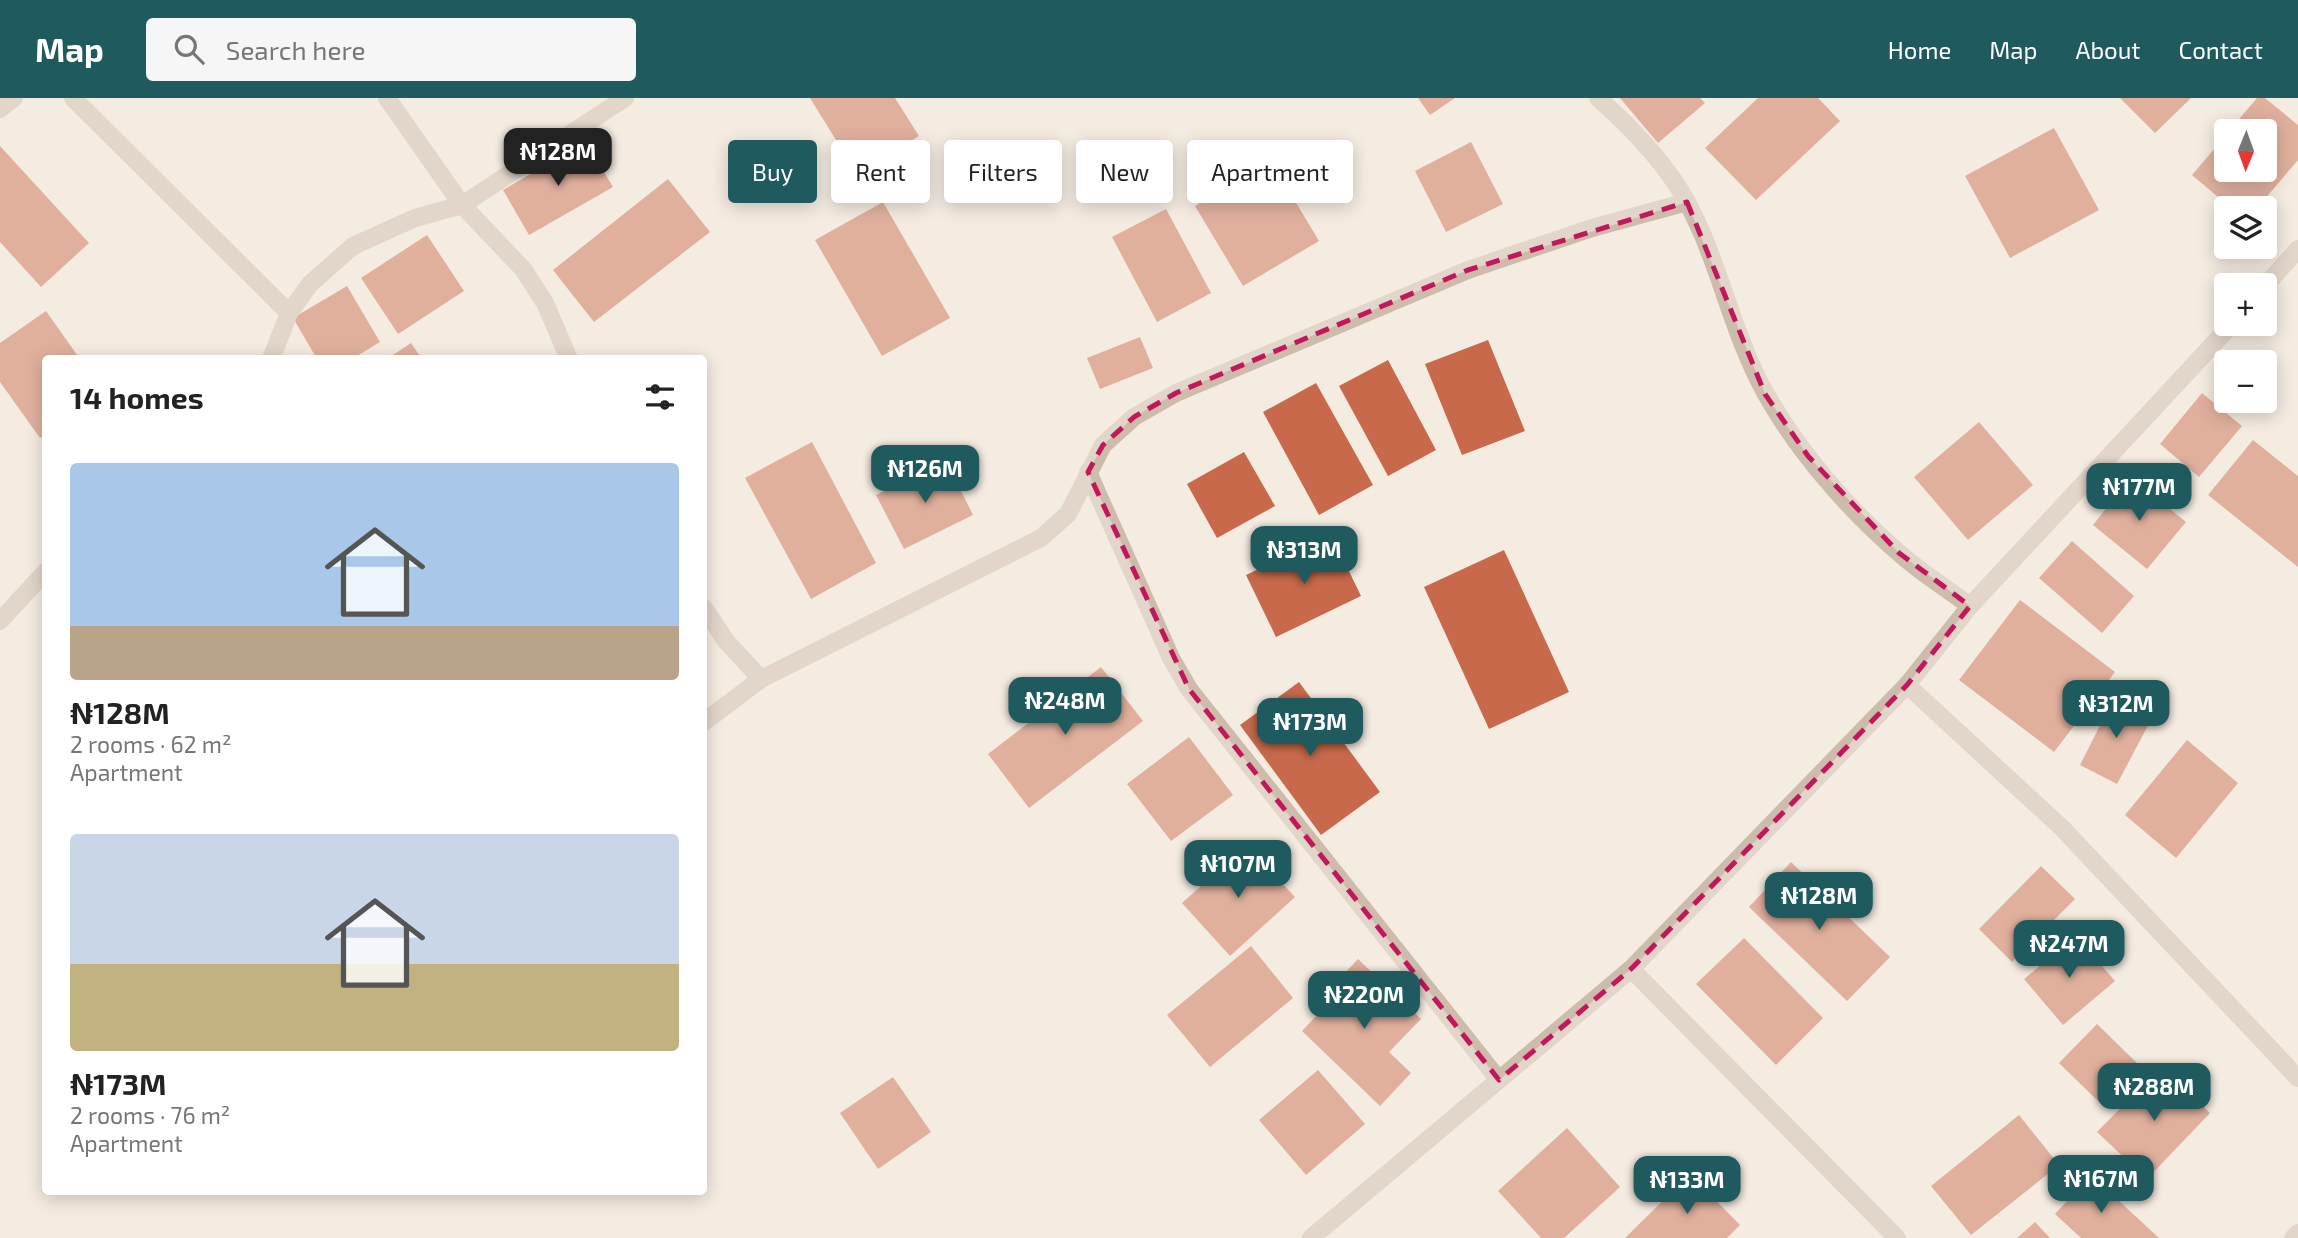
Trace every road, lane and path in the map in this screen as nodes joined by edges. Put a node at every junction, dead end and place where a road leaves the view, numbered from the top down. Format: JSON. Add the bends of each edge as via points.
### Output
{"nodes":[{"id":1,"x":14,"y":98,"type":"edge"},
{"id":2,"x":74,"y":98,"type":"edge"},
{"id":3,"x":387,"y":98,"type":"edge"},
{"id":4,"x":625,"y":98,"type":"edge"},
{"id":5,"x":1598,"y":98,"type":"edge"},
{"id":6,"x":0,"y":109,"type":"edge"},
{"id":7,"x":1687,"y":202,"type":"junction"},
{"id":8,"x":462,"y":205,"type":"junction"},
{"id":9,"x":2298,"y":249,"type":"edge"},
{"id":10,"x":2277,"y":273,"type":"edge"},
{"id":11,"x":289,"y":313,"type":"junction"},
{"id":12,"x":2221,"y":336,"type":"edge"},
{"id":13,"x":273,"y":355,"type":"edge"},
{"id":14,"x":567,"y":355,"type":"edge"},
{"id":15,"x":1088,"y":472,"type":"junction"},
{"id":16,"x":42,"y":575,"type":"edge"},
{"id":17,"x":1970,"y":606,"type":"junction"},
{"id":18,"x":707,"y":612,"type":"edge"},
{"id":19,"x":0,"y":621,"type":"edge"},
{"id":20,"x":761,"y":679,"type":"junction"},
{"id":21,"x":1907,"y":685,"type":"junction"},
{"id":22,"x":707,"y":720,"type":"edge"},
{"id":23,"x":1631,"y":969,"type":"junction"},
{"id":24,"x":2298,"y":1078,"type":"edge"},
{"id":25,"x":1499,"y":1080,"type":"junction"},
{"id":26,"x":2298,"y":1233,"type":"edge"},
{"id":27,"x":1311,"y":1238,"type":"edge"},
{"id":28,"x":1897,"y":1238,"type":"edge"},
{"id":29,"x":2293,"y":1238,"type":"edge"}],
"edges":[{"from":1,"to":6,"type":"street"},
{"from":2,"to":11,"type":"street"},
{"from":3,"to":8,"type":"street"},
{"from":4,"to":8,"type":"street"},
{"from":5,"to":7,"type":"street","via":[[1656,155]]},
{"from":7,"to":15,"type":"street","via":[[1468,270],[1176,393],[1134,417],[1103,444]]},
{"from":7,"to":17,"type":"street","via":[[1765,394],[1808,456],[1847,504],[1899,553]]},
{"from":8,"to":11,"type":"street","via":[[415,218],[353,246],[310,284]]},
{"from":8,"to":14,"type":"street","via":[[523,269],[545,303]]},
{"from":9,"to":10,"type":"street"},
{"from":11,"to":13,"type":"street"},
{"from":12,"to":17,"type":"street"},
{"from":15,"to":20,"type":"street","via":[[1068,514],[1041,538]]},
{"from":15,"to":25,"type":"street","via":[[1189,689]]},
{"from":16,"to":19,"type":"street"},
{"from":17,"to":21,"type":"street"},
{"from":18,"to":20,"type":"street"},
{"from":20,"to":22,"type":"street"},
{"from":21,"to":23,"type":"street"},
{"from":21,"to":24,"type":"street","via":[[2062,828]]},
{"from":23,"to":25,"type":"street"},
{"from":23,"to":28,"type":"street"},
{"from":25,"to":27,"type":"street"},
{"from":26,"to":29,"type":"street"}]}
